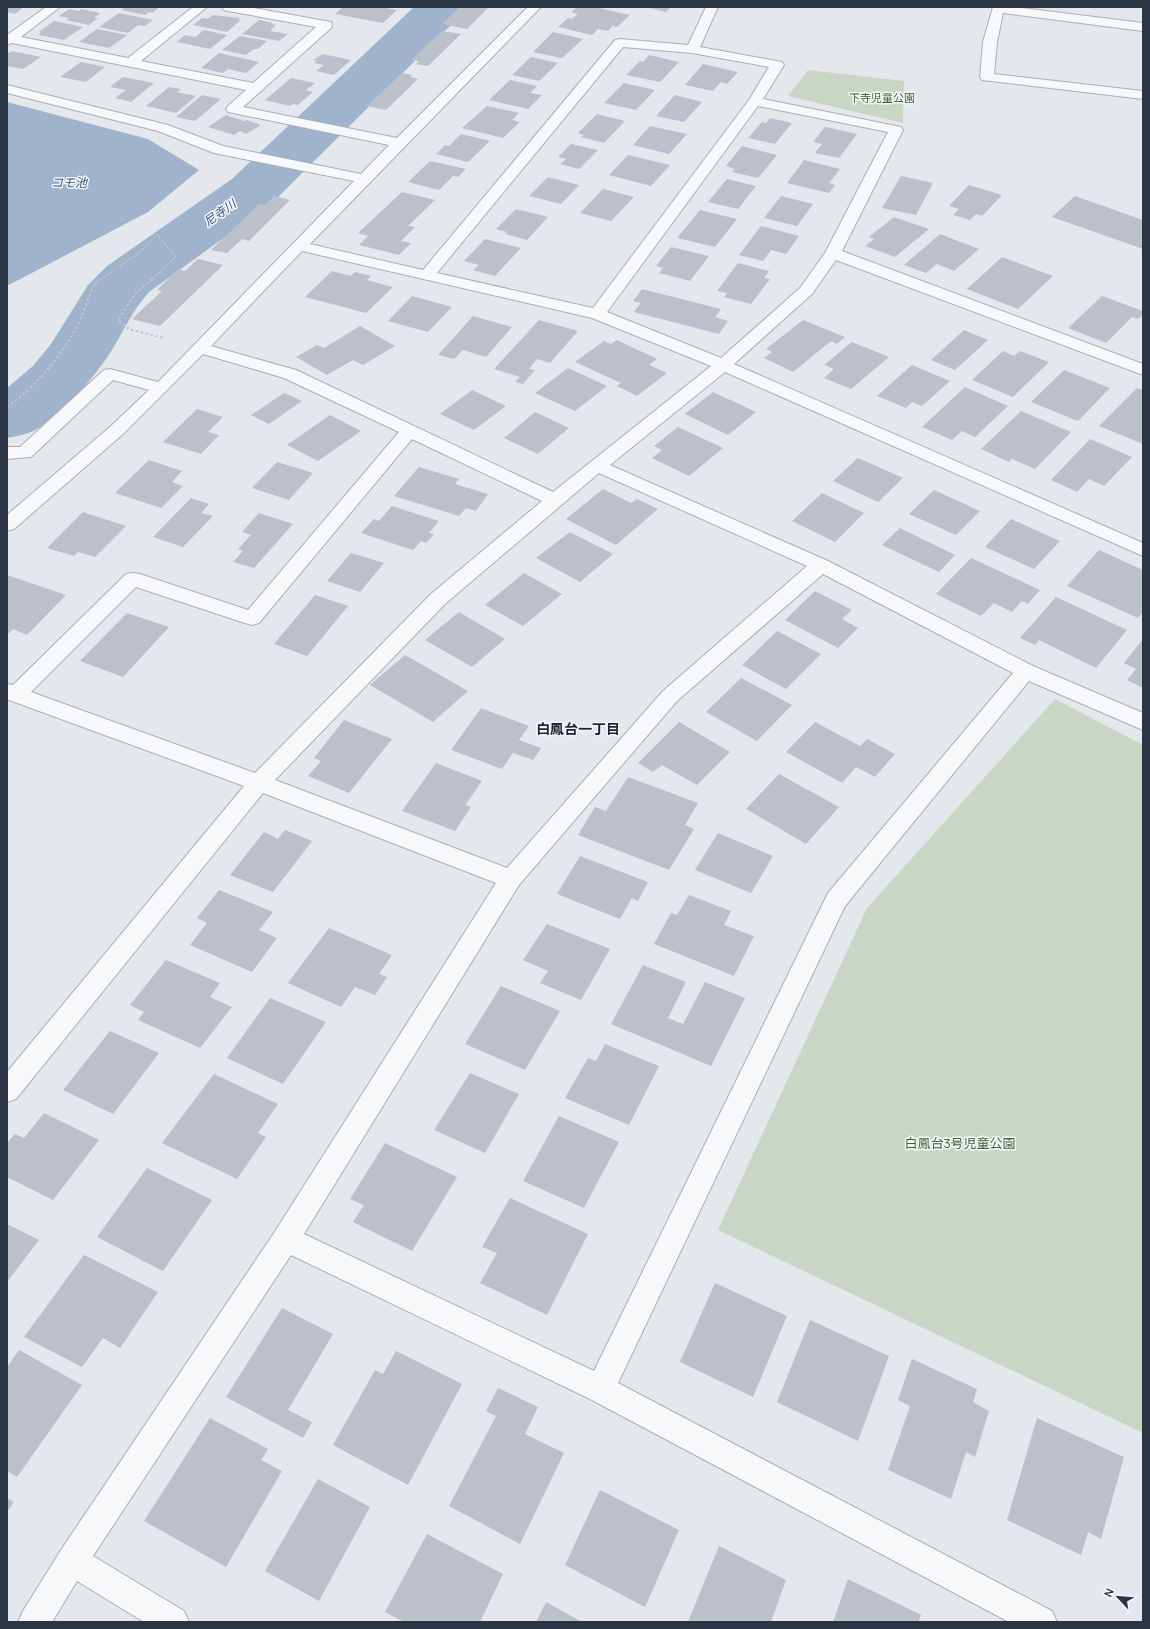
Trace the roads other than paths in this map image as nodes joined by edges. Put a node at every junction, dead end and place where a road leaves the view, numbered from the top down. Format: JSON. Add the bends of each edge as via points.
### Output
{"nodes":[{"id":1,"x":54,"y":7,"type":"edge"},
{"id":2,"x":202,"y":7,"type":"edge"},
{"id":3,"x":228,"y":7,"type":"edge"},
{"id":4,"x":535,"y":7,"type":"edge"},
{"id":5,"x":712,"y":7,"type":"edge"},
{"id":6,"x":998,"y":8,"type":"edge"},
{"id":7,"x":1143,"y":27,"type":"edge"},
{"id":8,"x":8,"y":40,"type":"edge"},
{"id":9,"x":692,"y":49,"type":"junction"},
{"id":10,"x":130,"y":63,"type":"junction"},
{"id":11,"x":7,"y":88,"type":"edge"},
{"id":12,"x":256,"y":88,"type":"junction"},
{"id":13,"x":1143,"y":95,"type":"edge"},
{"id":14,"x":755,"y":101,"type":"junction"},
{"id":15,"x":399,"y":143,"type":"junction"},
{"id":16,"x":364,"y":179,"type":"junction"},
{"id":17,"x":299,"y":246,"type":"junction"},
{"id":18,"x":833,"y":253,"type":"junction"},
{"id":19,"x":427,"y":275,"type":"junction"},
{"id":20,"x":596,"y":314,"type":"junction"},
{"id":21,"x":201,"y":348,"type":"junction"},
{"id":22,"x":723,"y":365,"type":"junction"},
{"id":23,"x":1143,"y":370,"type":"edge"},
{"id":24,"x":161,"y":388,"type":"junction"},
{"id":25,"x":410,"y":430,"type":"junction"},
{"id":26,"x":7,"y":453,"type":"edge"},
{"id":27,"x":598,"y":466,"type":"junction"},
{"id":28,"x":555,"y":500,"type":"junction"},
{"id":29,"x":7,"y":525,"type":"edge"},
{"id":30,"x":1143,"y":550,"type":"edge"},
{"id":31,"x":821,"y":565,"type":"junction"},
{"id":32,"x":1026,"y":671,"type":"junction"},
{"id":33,"x":12,"y":693,"type":"edge"},
{"id":34,"x":1143,"y":722,"type":"edge"},
{"id":35,"x":259,"y":783,"type":"junction"},
{"id":36,"x":512,"y":879,"type":"junction"},
{"id":37,"x":7,"y":1091,"type":"edge"},
{"id":38,"x":286,"y":1239,"type":"junction"},
{"id":39,"x":600,"y":1389,"type":"junction"},
{"id":40,"x":72,"y":1561,"type":"junction"},
{"id":41,"x":34,"y":1622,"type":"edge"},
{"id":42,"x":173,"y":1622,"type":"edge"},
{"id":43,"x":1041,"y":1622,"type":"edge"}],
"edges":[{"from":1,"to":8,"type":"street"},
{"from":2,"to":10,"type":"street"},
{"from":3,"to":12,"type":"street","via":[[326,25]]},
{"from":4,"to":15,"type":"street"},
{"from":5,"to":9,"type":"street"},
{"from":6,"to":7,"type":"street","via":[[1118,18]]},
{"from":6,"to":13,"type":"street","via":[[989,45],[987,77]]},
{"from":8,"to":10,"type":"street"},
{"from":9,"to":14,"type":"street","via":[[777,65]]},
{"from":9,"to":19,"type":"street","via":[[620,43]]},
{"from":10,"to":12,"type":"street"},
{"from":11,"to":16,"type":"street","via":[[163,128],[219,150]]},
{"from":12,"to":15,"type":"street","via":[[233,109]]},
{"from":14,"to":18,"type":"street","via":[[896,130]]},
{"from":14,"to":20,"type":"street"},
{"from":15,"to":16,"type":"street"},
{"from":16,"to":17,"type":"street"},
{"from":17,"to":19,"type":"street"},
{"from":17,"to":21,"type":"street"},
{"from":18,"to":22,"type":"street","via":[[806,291]]},
{"from":18,"to":23,"type":"street"},
{"from":19,"to":20,"type":"street"},
{"from":20,"to":22,"type":"street"},
{"from":21,"to":24,"type":"street"},
{"from":21,"to":25,"type":"street","via":[[290,374]]},
{"from":22,"to":27,"type":"street"},
{"from":22,"to":30,"type":"street"},
{"from":24,"to":26,"type":"street","via":[[110,374],[25,453]]},
{"from":24,"to":29,"type":"street","via":[[117,430]]},
{"from":25,"to":28,"type":"street"},
{"from":25,"to":33,"type":"street","via":[[252,618],[133,579]]},
{"from":27,"to":28,"type":"street"},
{"from":27,"to":31,"type":"street"},
{"from":28,"to":35,"type":"street","via":[[438,599]]},
{"from":31,"to":32,"type":"street"},
{"from":31,"to":36,"type":"street","via":[[670,696]]},
{"from":32,"to":34,"type":"street"},
{"from":32,"to":39,"type":"street","via":[[836,900]]},
{"from":33,"to":35,"type":"street"},
{"from":35,"to":36,"type":"street"},
{"from":35,"to":37,"type":"street"},
{"from":36,"to":38,"type":"street"},
{"from":38,"to":39,"type":"street"},
{"from":38,"to":40,"type":"street"},
{"from":39,"to":43,"type":"street"},
{"from":40,"to":41,"type":"street"},
{"from":40,"to":42,"type":"street"}]}
